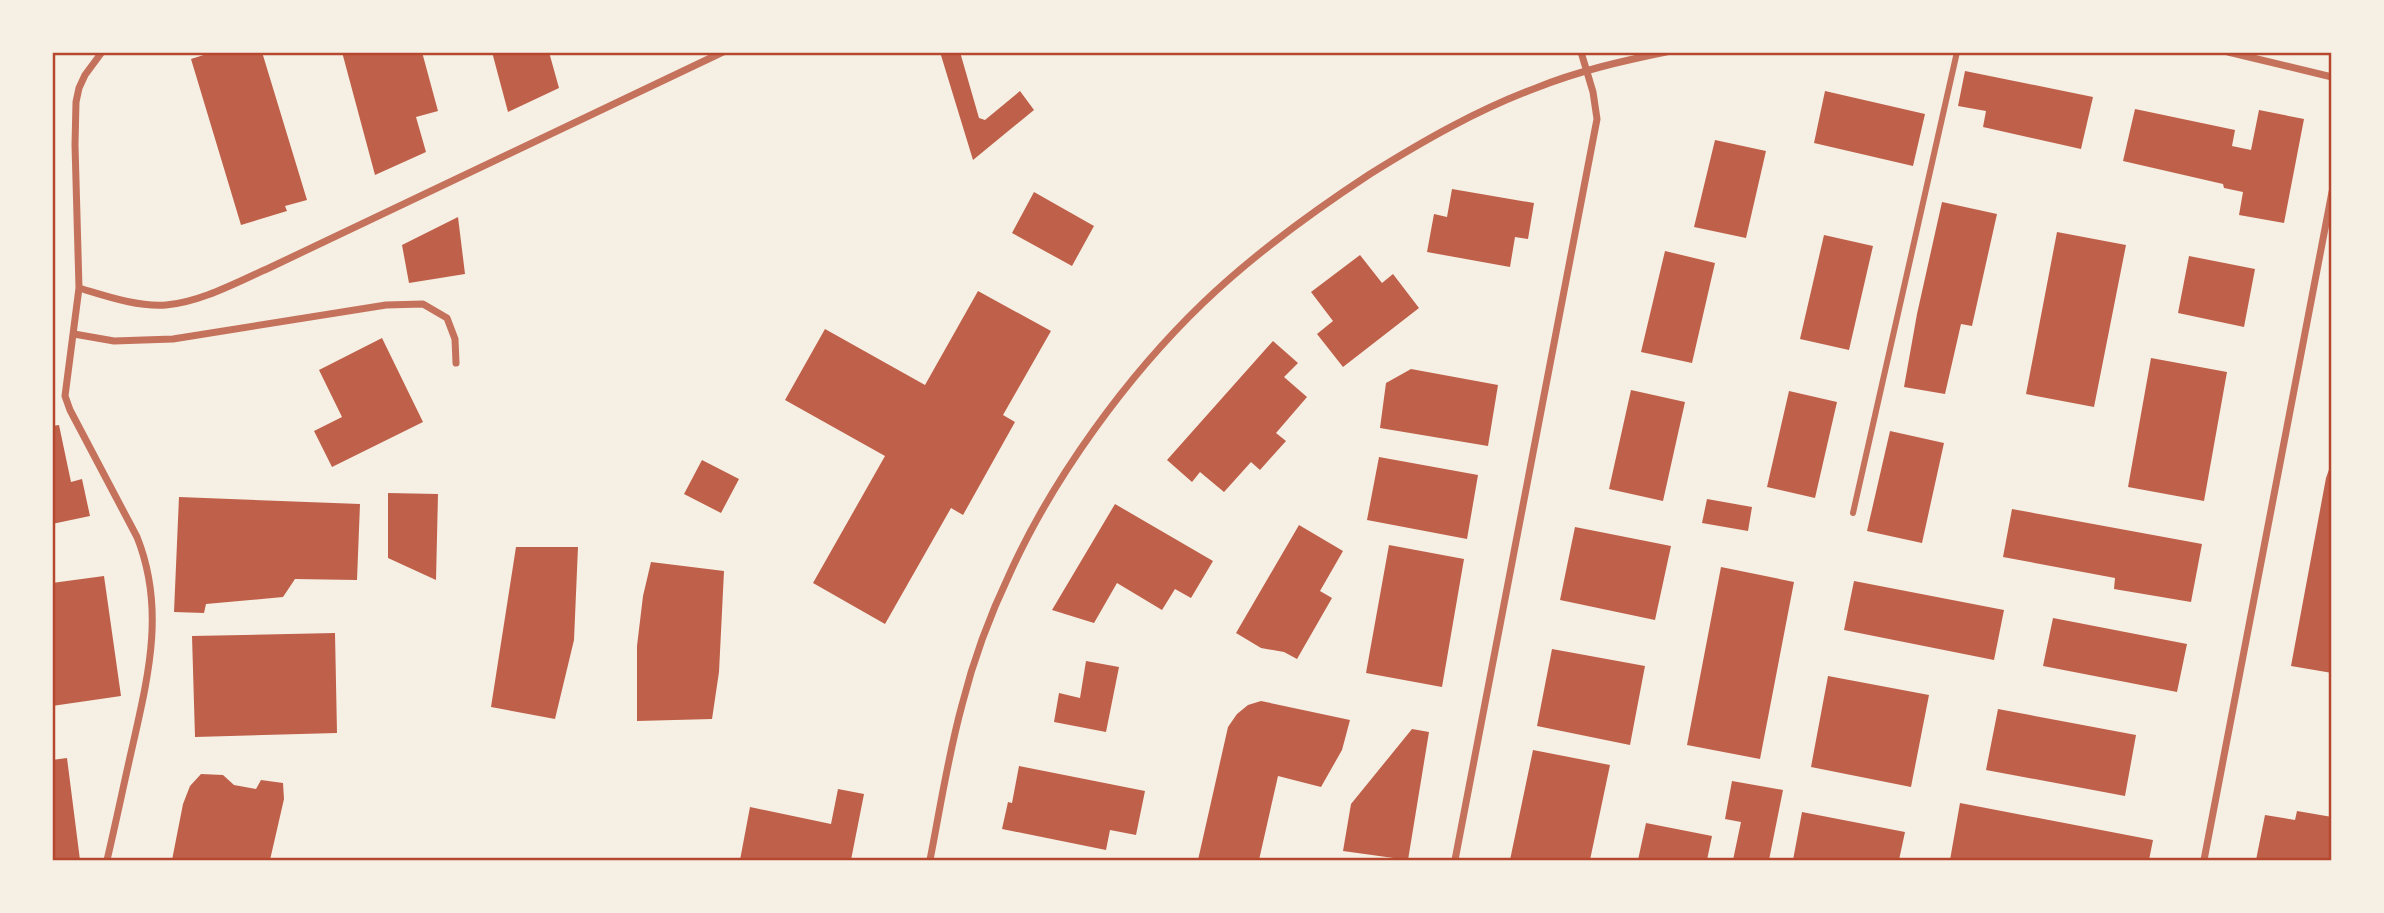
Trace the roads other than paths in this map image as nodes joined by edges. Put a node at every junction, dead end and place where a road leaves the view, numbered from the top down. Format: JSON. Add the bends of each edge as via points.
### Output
{"nodes":[{"id":1,"x":102,"y":52,"type":"edge"},
{"id":2,"x":723,"y":52,"type":"edge"},
{"id":3,"x":1581,"y":52,"type":"edge"},
{"id":4,"x":1666,"y":52,"type":"edge"},
{"id":5,"x":1957,"y":52,"type":"edge"},
{"id":6,"x":2228,"y":52,"type":"edge"},
{"id":7,"x":1588,"y":71,"type":"junction"},
{"id":8,"x":2332,"y":77,"type":"edge"},
{"id":9,"x":2332,"y":192,"type":"edge"},
{"id":10,"x":79,"y":288,"type":"junction"},
{"id":11,"x":74,"y":334,"type":"junction"},
{"id":12,"x":456,"y":363,"type":"dead end"},
{"id":13,"x":1853,"y":513,"type":"dead end"},
{"id":14,"x":107,"y":860,"type":"edge"},
{"id":15,"x":930,"y":860,"type":"edge"},
{"id":16,"x":1455,"y":860,"type":"edge"},
{"id":17,"x":2204,"y":860,"type":"edge"}],
"edges":[{"from":1,"to":10,"type":"street","via":[[85,75],[76,102]]},
{"from":2,"to":10,"type":"street","via":[[269,268],[205,294],[152,305]]},
{"from":3,"to":7,"type":"street"},
{"from":4,"to":7,"type":"street"},
{"from":5,"to":13,"type":"street"},
{"from":6,"to":8,"type":"street"},
{"from":7,"to":15,"type":"street","via":[[1472,115],[1414,146],[1271,245],[1172,333],[1062,477],[1009,575],[962,704]]},
{"from":7,"to":16,"type":"street","via":[[1597,119]]},
{"from":9,"to":17,"type":"street"},
{"from":10,"to":11,"type":"street"},
{"from":11,"to":12,"type":"street","via":[[114,341],[173,339],[386,305],[423,304],[447,318],[455,339]]},
{"from":11,"to":14,"type":"street","via":[[67,403],[145,556],[152,594],[146,686]]}]}
